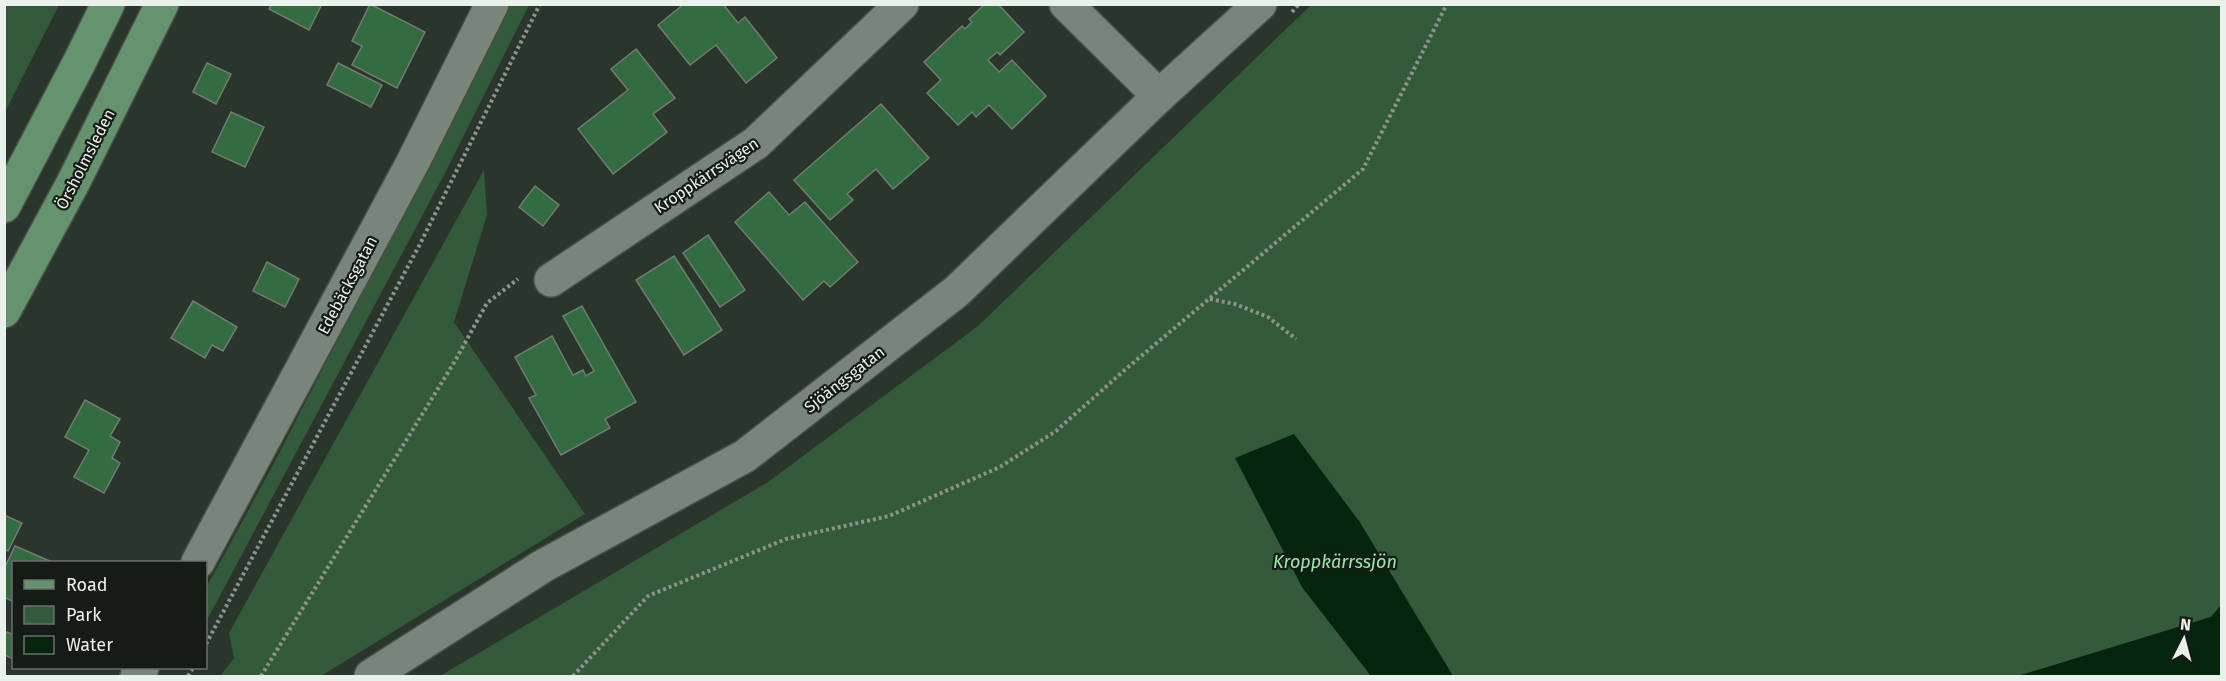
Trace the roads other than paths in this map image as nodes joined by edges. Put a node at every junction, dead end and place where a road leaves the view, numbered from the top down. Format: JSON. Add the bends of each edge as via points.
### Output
{"nodes":[{"id":1,"x":108,"y":4,"type":"edge"},
{"id":2,"x":162,"y":4,"type":"edge"},
{"id":3,"x":492,"y":4,"type":"edge"},
{"id":4,"x":902,"y":4,"type":"edge"},
{"id":5,"x":1066,"y":4,"type":"edge"},
{"id":6,"x":1260,"y":4,"type":"edge"},
{"id":7,"x":1159,"y":96,"type":"junction"},
{"id":8,"x":4,"y":206,"type":"edge"},
{"id":9,"x":550,"y":280,"type":"road end"},
{"id":10,"x":4,"y":311,"type":"edge"},
{"id":11,"x":199,"y":561,"type":"edge"},
{"id":12,"x":371,"y":676,"type":"edge"}],
"edges":[{"from":1,"to":8,"type":"main road"},
{"from":2,"to":10,"type":"main road","name":"Örsholmsleden"},
{"from":3,"to":11,"type":"street","name":"Edebäcksgatan","via":[[413,162]]},
{"from":4,"to":9,"type":"street","name":"Kroppkärrsvägen","via":[[756,143]]},
{"from":5,"to":7,"type":"street"},
{"from":6,"to":7,"type":"street","name":"Sjöängsgatan"},
{"from":7,"to":12,"type":"street","name":"Sjöängsgatan","via":[[957,291],[745,456],[543,566]]}]}
